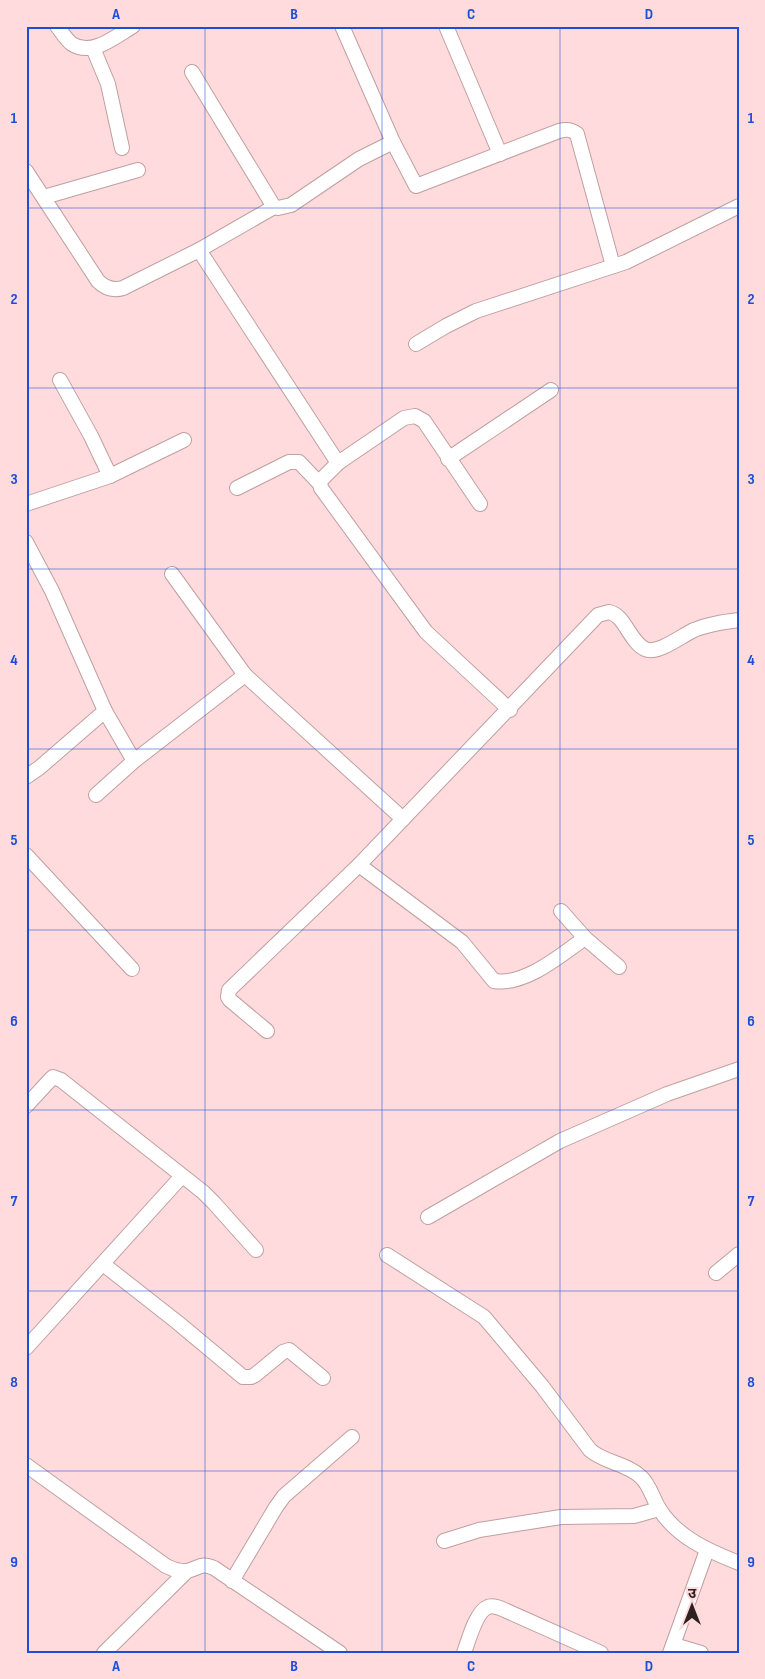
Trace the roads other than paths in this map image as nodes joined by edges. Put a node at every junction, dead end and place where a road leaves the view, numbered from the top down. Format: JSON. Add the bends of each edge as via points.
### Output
{"nodes":[{"id":1,"x":57,"y":26,"type":"edge"},
{"id":2,"x":133,"y":26,"type":"edge"},
{"id":3,"x":342,"y":26,"type":"edge"},
{"id":4,"x":446,"y":26,"type":"edge"},
{"id":5,"x":93,"y":48,"type":"junction"},
{"id":6,"x":192,"y":72,"type":"dead end"},
{"id":7,"x":393,"y":142,"type":"junction"},
{"id":8,"x":122,"y":148,"type":"dead end"},
{"id":9,"x":500,"y":154,"type":"junction"},
{"id":10,"x":138,"y":170,"type":"dead end"},
{"id":11,"x":26,"y":171,"type":"edge"},
{"id":12,"x":44,"y":198,"type":"junction"},
{"id":13,"x":739,"y":206,"type":"edge"},
{"id":14,"x":274,"y":207,"type":"junction"},
{"id":15,"x":199,"y":250,"type":"junction"},
{"id":16,"x":614,"y":266,"type":"junction"},
{"id":17,"x":416,"y":344,"type":"dead end"},
{"id":18,"x":60,"y":380,"type":"dead end"},
{"id":19,"x":551,"y":390,"type":"dead end"},
{"id":20,"x":184,"y":440,"type":"dead end"},
{"id":21,"x":448,"y":459,"type":"junction"},
{"id":22,"x":338,"y":463,"type":"junction"},
{"id":23,"x":110,"y":476,"type":"junction"},
{"id":24,"x":320,"y":484,"type":"junction"},
{"id":25,"x":237,"y":488,"type":"dead end"},
{"id":26,"x":26,"y":504,"type":"edge"},
{"id":27,"x":480,"y":504,"type":"dead end"},
{"id":28,"x":26,"y":542,"type":"edge"},
{"id":29,"x":172,"y":574,"type":"dead end"},
{"id":30,"x":739,"y":620,"type":"edge"},
{"id":31,"x":245,"y":675,"type":"junction"},
{"id":32,"x":510,"y":710,"type":"junction"},
{"id":33,"x":105,"y":711,"type":"junction"},
{"id":34,"x":134,"y":761,"type":"junction"},
{"id":35,"x":26,"y":777,"type":"edge"},
{"id":36,"x":96,"y":796,"type":"dead end"},
{"id":37,"x":404,"y":819,"type":"junction"},
{"id":38,"x":26,"y":854,"type":"edge"},
{"id":39,"x":359,"y":865,"type":"junction"},
{"id":40,"x":561,"y":911,"type":"dead end"},
{"id":41,"x":585,"y":938,"type":"junction"},
{"id":42,"x":619,"y":967,"type":"dead end"},
{"id":43,"x":132,"y":970,"type":"dead end"},
{"id":44,"x":267,"y":1030,"type":"dead end"},
{"id":45,"x":739,"y":1069,"type":"edge"},
{"id":46,"x":26,"y":1106,"type":"edge"},
{"id":47,"x":182,"y":1176,"type":"junction"},
{"id":48,"x":428,"y":1217,"type":"dead end"},
{"id":49,"x":256,"y":1250,"type":"dead end"},
{"id":50,"x":739,"y":1254,"type":"edge"},
{"id":51,"x":387,"y":1255,"type":"dead end"},
{"id":52,"x":103,"y":1264,"type":"junction"},
{"id":53,"x":716,"y":1273,"type":"dead end"},
{"id":54,"x":26,"y":1348,"type":"edge"},
{"id":55,"x":323,"y":1378,"type":"dead end"},
{"id":56,"x":352,"y":1437,"type":"dead end"},
{"id":57,"x":26,"y":1465,"type":"edge"},
{"id":58,"x":660,"y":1509,"type":"junction"},
{"id":59,"x":444,"y":1541,"type":"dead end"},
{"id":60,"x":707,"y":1550,"type":"junction"},
{"id":61,"x":739,"y":1563,"type":"edge"},
{"id":62,"x":187,"y":1571,"type":"junction"},
{"id":63,"x":232,"y":1581,"type":"junction"},
{"id":64,"x":672,"y":1649,"type":"edge"},
{"id":65,"x":104,"y":1653,"type":"edge"},
{"id":66,"x":340,"y":1653,"type":"edge"},
{"id":67,"x":464,"y":1653,"type":"edge"},
{"id":68,"x":601,"y":1653,"type":"edge"},
{"id":69,"x":701,"y":1653,"type":"edge"}],
"edges":[{"from":1,"to":5,"type":"street","via":[[74,45]]},
{"from":2,"to":5,"type":"street"},
{"from":3,"to":7,"type":"street"},
{"from":4,"to":9,"type":"street"},
{"from":5,"to":8,"type":"street","via":[[108,84]]},
{"from":6,"to":14,"type":"street"},
{"from":7,"to":9,"type":"street","via":[[416,186]]},
{"from":7,"to":14,"type":"street","via":[[292,204]]},
{"from":9,"to":16,"type":"street","via":[[559,131],[574,131]]},
{"from":10,"to":12,"type":"street"},
{"from":11,"to":12,"type":"street"},
{"from":12,"to":15,"type":"street","via":[[98,281],[110,289],[123,288]]},
{"from":13,"to":16,"type":"street"},
{"from":14,"to":15,"type":"street"},
{"from":15,"to":22,"type":"street"},
{"from":16,"to":17,"type":"street","via":[[476,311]]},
{"from":18,"to":23,"type":"street"},
{"from":19,"to":21,"type":"street"},
{"from":20,"to":23,"type":"street"},
{"from":21,"to":22,"type":"street","via":[[424,421],[410,416]]},
{"from":21,"to":27,"type":"street"},
{"from":22,"to":24,"type":"street","via":[[322,477]]},
{"from":23,"to":26,"type":"street"},
{"from":24,"to":25,"type":"street","via":[[299,462],[293,461]]},
{"from":24,"to":32,"type":"street","via":[[426,632]]},
{"from":28,"to":33,"type":"street","via":[[52,591]]},
{"from":29,"to":31,"type":"street"},
{"from":30,"to":32,"type":"street","via":[[718,622],[694,630],[651,651],[635,642],[618,616],[613,613],[598,615]]},
{"from":31,"to":34,"type":"street"},
{"from":31,"to":37,"type":"street"},
{"from":32,"to":37,"type":"street"},
{"from":33,"to":34,"type":"street"},
{"from":33,"to":35,"type":"street"},
{"from":34,"to":36,"type":"street"},
{"from":37,"to":39,"type":"street"},
{"from":38,"to":43,"type":"street"},
{"from":39,"to":41,"type":"street","via":[[462,942],[494,981],[534,972]]},
{"from":39,"to":44,"type":"street","via":[[229,990],[230,1000]]},
{"from":40,"to":41,"type":"street"},
{"from":41,"to":42,"type":"street"},
{"from":45,"to":48,"type":"street","via":[[667,1094],[560,1141]]},
{"from":46,"to":47,"type":"street","via":[[50,1080],[58,1077]]},
{"from":47,"to":49,"type":"street","via":[[214,1202]]},
{"from":47,"to":52,"type":"street"},
{"from":50,"to":53,"type":"street"},
{"from":51,"to":58,"type":"street","via":[[484,1316],[590,1450],[642,1478]]},
{"from":52,"to":54,"type":"street"},
{"from":52,"to":55,"type":"street","via":[[243,1377],[255,1375],[289,1350]]},
{"from":56,"to":63,"type":"street","via":[[284,1496]]},
{"from":57,"to":62,"type":"street","via":[[166,1566]]},
{"from":58,"to":59,"type":"street","via":[[634,1516],[561,1517],[479,1530]]},
{"from":58,"to":60,"type":"street","via":[[678,1531]]},
{"from":60,"to":61,"type":"street"},
{"from":60,"to":64,"type":"street"},
{"from":62,"to":63,"type":"street","via":[[208,1565]]},
{"from":62,"to":65,"type":"street"},
{"from":63,"to":66,"type":"street"},
{"from":64,"to":69,"type":"street"},
{"from":67,"to":68,"type":"street","via":[[478,1617],[484,1609],[492,1606]]}]}
